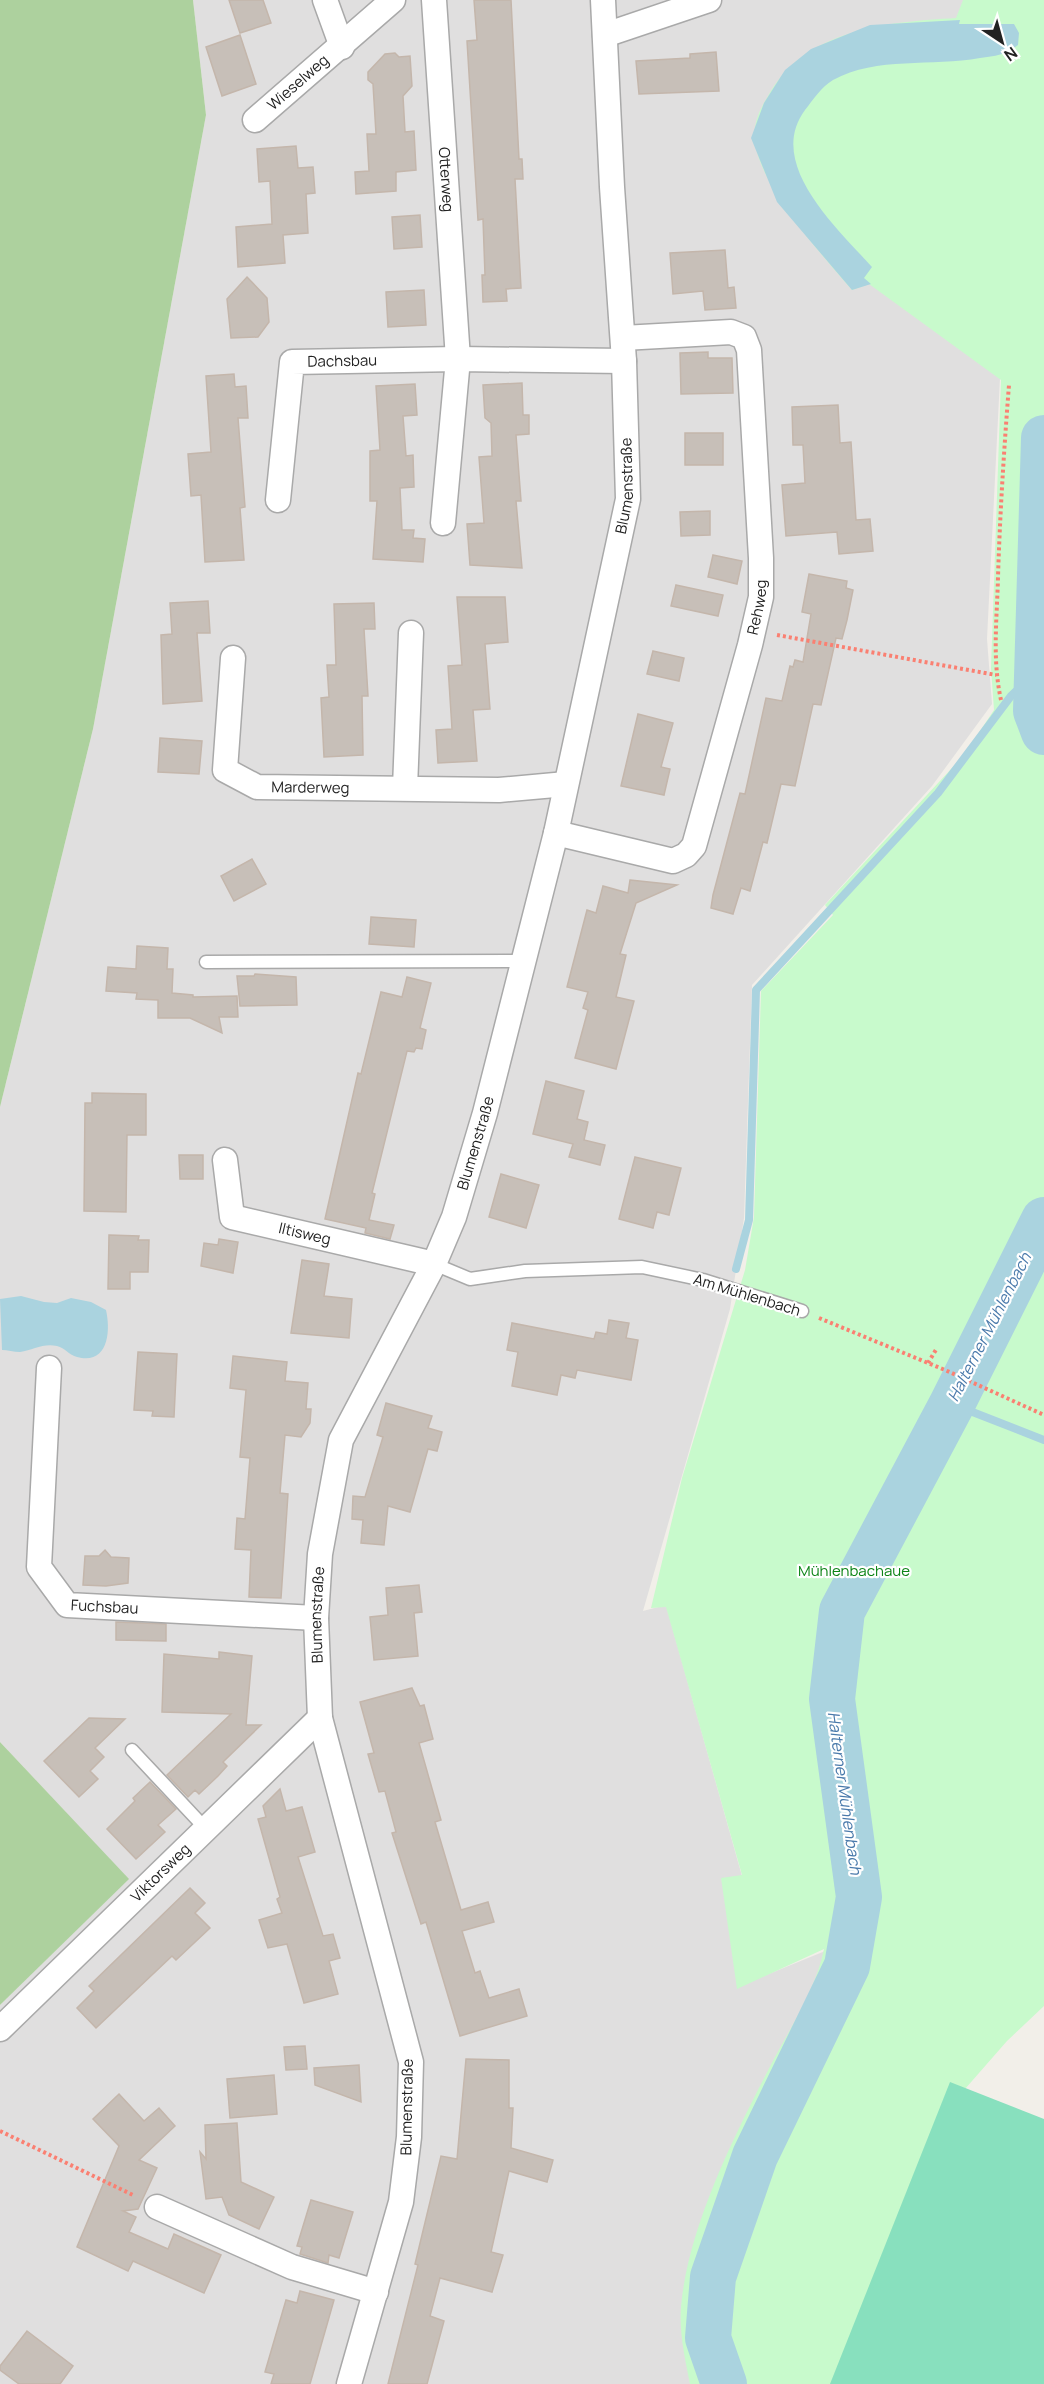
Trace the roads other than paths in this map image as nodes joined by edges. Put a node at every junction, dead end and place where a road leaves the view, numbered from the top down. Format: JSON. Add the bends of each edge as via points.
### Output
{"nodes":[{"id":1,"x":325,"y":0,"type":"edge"},
{"id":2,"x":393,"y":0,"type":"edge"},
{"id":3,"x":434,"y":0,"type":"edge"},
{"id":4,"x":603,"y":0,"type":"edge"},
{"id":5,"x":709,"y":0,"type":"edge"},
{"id":6,"x":605,"y":35,"type":"junction"},
{"id":7,"x":342,"y":47,"type":"junction"},
{"id":8,"x":255,"y":120,"type":"dead end"},
{"id":9,"x":624,"y":350,"type":"junction"},
{"id":10,"x":458,"y":358,"type":"junction"},
{"id":11,"x":278,"y":500,"type":"dead end"},
{"id":12,"x":443,"y":523,"type":"dead end"},
{"id":13,"x":411,"y":633,"type":"dead end"},
{"id":14,"x":233,"y":658,"type":"dead end"},
{"id":15,"x":566,"y":784,"type":"junction"},
{"id":16,"x":405,"y":788,"type":"junction"},
{"id":17,"x":556,"y":833,"type":"junction"},
{"id":18,"x":524,"y":961,"type":"junction"},
{"id":19,"x":206,"y":962,"type":"dead end"},
{"id":20,"x":225,"y":1160,"type":"dead end"},
{"id":21,"x":434,"y":1264,"type":"junction"},
{"id":22,"x":802,"y":1311,"type":"road end"},
{"id":23,"x":49,"y":1368,"type":"dead end"},
{"id":24,"x":316,"y":1618,"type":"junction"},
{"id":25,"x":320,"y":1718,"type":"junction"},
{"id":26,"x":132,"y":1750,"type":"dead end"},
{"id":27,"x":206,"y":1828,"type":"junction"},
{"id":28,"x":0,"y":2029,"type":"edge"},
{"id":29,"x":157,"y":2207,"type":"road end"},
{"id":30,"x":376,"y":2292,"type":"junction"},
{"id":31,"x":349,"y":2384,"type":"edge"}],
"edges":[{"from":1,"to":7,"type":"street","name":"Wieselweg"},
{"from":2,"to":7,"type":"street","name":"Wieselweg"},
{"from":3,"to":10,"type":"street","name":"Otterweg"},
{"from":4,"to":6,"type":"street","name":"Blumenstraße"},
{"from":5,"to":6,"type":"street"},
{"from":6,"to":9,"type":"street","name":"Blumenstraße"},
{"from":7,"to":8,"type":"street","name":"Wieselweg"},
{"from":9,"to":10,"type":"street","name":"Dachsbau"},
{"from":9,"to":15,"type":"street","name":"Blumenstraße","via":[[628,499]]},
{"from":9,"to":17,"type":"street","name":"Rehweg","via":[[731,332],[744,337],[749,350],[761,597],[694,846],[673,861]]},
{"from":10,"to":11,"type":"street","name":"Dachsbau","via":[[292,362]]},
{"from":10,"to":12,"type":"street"},
{"from":13,"to":16,"type":"street"},
{"from":14,"to":16,"type":"street","name":"Marderweg","via":[[225,770],[257,787]]},
{"from":15,"to":16,"type":"street","name":"Marderweg","via":[[500,790]]},
{"from":15,"to":17,"type":"street","name":"Blumenstraße"},
{"from":17,"to":18,"type":"street","name":"Blumenstraße"},
{"from":18,"to":19,"type":"lane"},
{"from":18,"to":21,"type":"street","name":"Blumenstraße","via":[[454,1217]]},
{"from":20,"to":21,"type":"street","name":"Iltisweg","via":[[232,1217]]},
{"from":21,"to":22,"type":"lane","name":"Am Mühlenbach","via":[[470,1279],[525,1271],[642,1267],[703,1280]]},
{"from":21,"to":24,"type":"street","name":"Blumenstraße","via":[[341,1440],[320,1554]]},
{"from":23,"to":24,"type":"street","name":"Fuchsbau","via":[[39,1567],[67,1605]]},
{"from":24,"to":25,"type":"street","name":"Blumenstraße"},
{"from":25,"to":27,"type":"street","name":"Viktorsweg"},
{"from":25,"to":30,"type":"street","name":"Blumenstraße","via":[[411,2062],[409,2137],[401,2202]]},
{"from":26,"to":27,"type":"lane"},
{"from":27,"to":28,"type":"street","name":"Viktorsweg"},
{"from":29,"to":30,"type":"street","via":[[292,2267]]},
{"from":30,"to":31,"type":"street","name":"Blumenstraße"}]}
